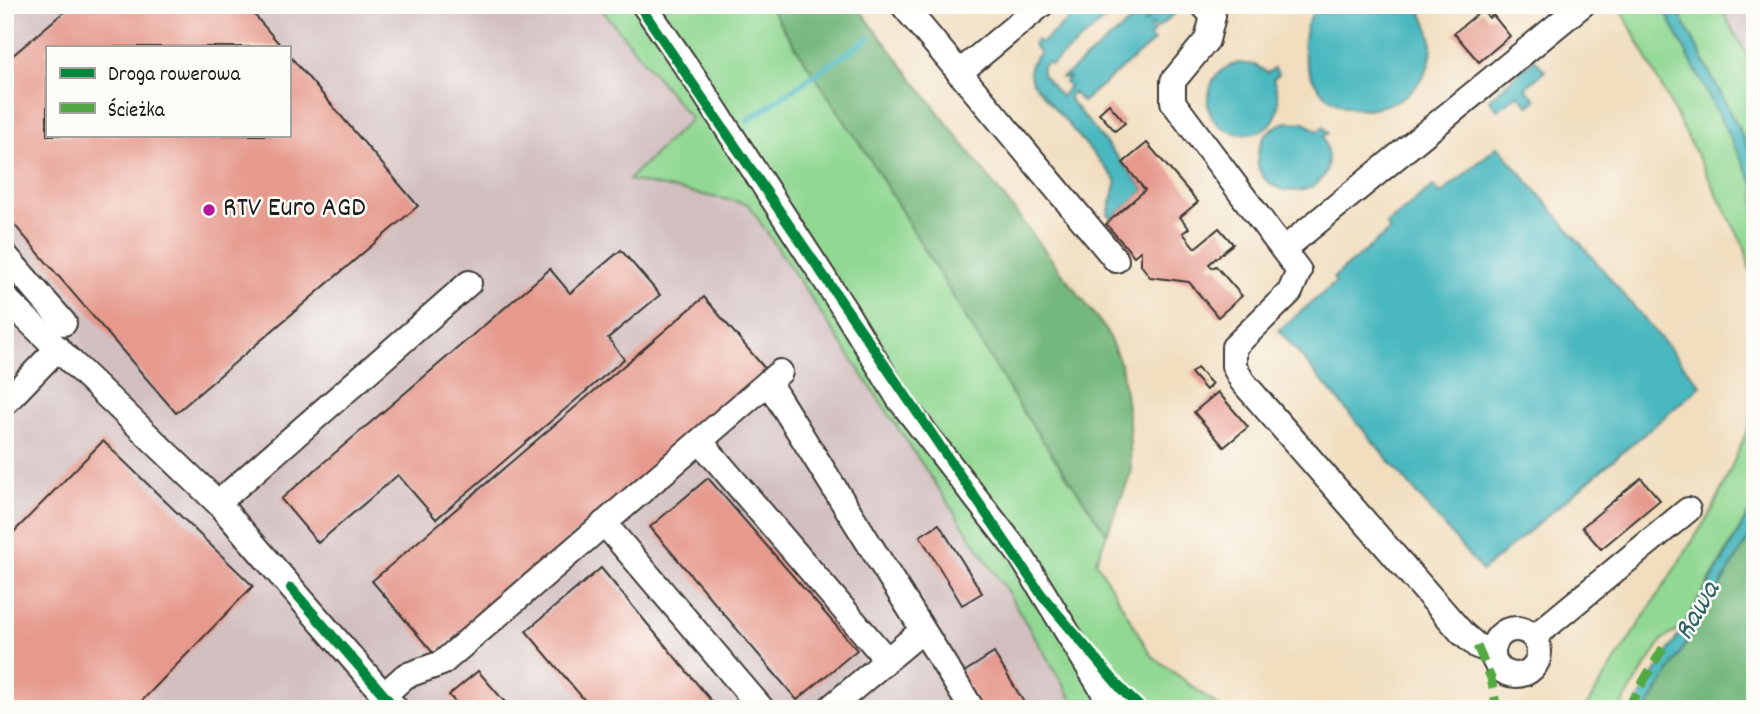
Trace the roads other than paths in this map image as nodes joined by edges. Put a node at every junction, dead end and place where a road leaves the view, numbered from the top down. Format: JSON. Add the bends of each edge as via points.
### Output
{"nodes":[{"id":1,"x":644,"y":5,"type":"edge"},
{"id":2,"x":902,"y":5,"type":"edge"},
{"id":3,"x":1041,"y":5,"type":"edge"},
{"id":4,"x":1203,"y":5,"type":"edge"},
{"id":5,"x":1582,"y":5,"type":"edge"},
{"id":6,"x":958,"y":73,"type":"junction"},
{"id":7,"x":1283,"y":250,"type":"junction"},
{"id":8,"x":5,"y":256,"type":"edge"},
{"id":9,"x":1116,"y":260,"type":"dead end"},
{"id":10,"x":469,"y":283,"type":"dead end"},
{"id":11,"x":5,"y":298,"type":"edge"},
{"id":12,"x":64,"y":323,"type":"dead end"},
{"id":13,"x":58,"y":348,"type":"junction"},
{"id":14,"x":5,"y":403,"type":"edge"},
{"id":15,"x":700,"y":441,"type":"junction"},
{"id":16,"x":218,"y":503,"type":"junction"},
{"id":17,"x":1688,"y":510,"type":"dead end"},
{"id":18,"x":604,"y":523,"type":"junction"},
{"id":19,"x":923,"y":630,"type":"junction"},
{"id":20,"x":1535,"y":637,"type":"junction"},
{"id":21,"x":1493,"y":652,"type":"junction"},
{"id":22,"x":887,"y":660,"type":"junction"},
{"id":23,"x":390,"y":702,"type":"edge"},
{"id":24,"x":762,"y":709,"type":"edge"},
{"id":25,"x":829,"y":709,"type":"edge"},
{"id":26,"x":972,"y":709,"type":"edge"},
{"id":27,"x":1114,"y":709,"type":"edge"}],
"edges":[{"from":1,"to":27,"type":"street","via":[[899,399],[1021,556]]},
{"from":2,"to":6,"type":"street"},
{"from":3,"to":6,"type":"street"},
{"from":4,"to":7,"type":"street","via":[[1213,16],[1207,40],[1173,81],[1173,102]]},
{"from":5,"to":7,"type":"street"},
{"from":6,"to":9,"type":"street"},
{"from":7,"to":21,"type":"street","via":[[1299,271],[1290,292],[1234,347],[1234,366],[1242,381],[1462,633]]},
{"from":8,"to":12,"type":"street"},
{"from":10,"to":16,"type":"street"},
{"from":11,"to":13,"type":"street"},
{"from":13,"to":14,"type":"street"},
{"from":13,"to":16,"type":"street"},
{"from":15,"to":18,"type":"street"},
{"from":15,"to":19,"type":"street","via":[[774,377]]},
{"from":15,"to":22,"type":"street"},
{"from":16,"to":23,"type":"street"},
{"from":17,"to":20,"type":"street"},
{"from":18,"to":23,"type":"street","via":[[442,663],[405,676]]},
{"from":18,"to":24,"type":"street"},
{"from":19,"to":22,"type":"street"},
{"from":19,"to":26,"type":"street"},
{"from":20,"to":21,"type":"street","via":[[1521,629],[1505,631]]},
{"from":20,"to":21,"type":"street","via":[[1538,661],[1520,676],[1504,673]]},
{"from":22,"to":25,"type":"street"}]}
